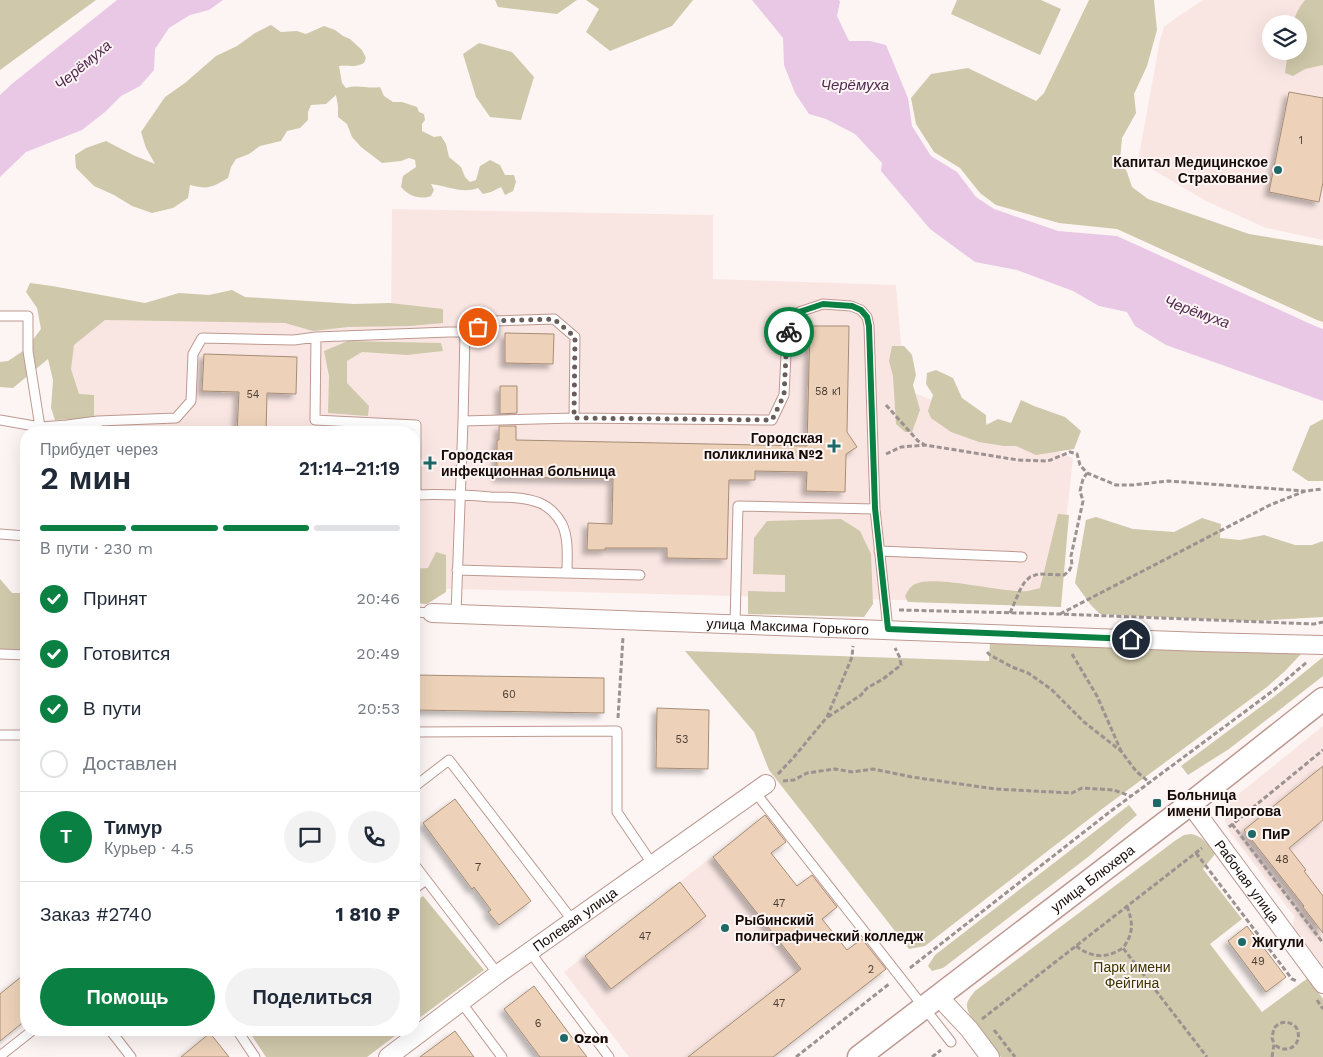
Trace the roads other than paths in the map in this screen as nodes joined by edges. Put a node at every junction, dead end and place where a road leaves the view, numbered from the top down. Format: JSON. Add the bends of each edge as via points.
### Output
{"nodes":[{"id":1,"x":0,"y":316,"type":"edge"},
{"id":2,"x":464,"y":332,"type":"junction"},
{"id":3,"x":316,"y":337,"type":"junction"},
{"id":4,"x":574,"y":418,"type":"junction"},
{"id":5,"x":0,"y":420,"type":"edge"},
{"id":6,"x":98,"y":421,"type":"junction"},
{"id":7,"x":463,"y":421,"type":"junction"},
{"id":8,"x":24,"y":426,"type":"edge"},
{"id":9,"x":39,"y":426,"type":"edge"},
{"id":10,"x":66,"y":426,"type":"edge"},
{"id":11,"x":97,"y":426,"type":"edge"},
{"id":12,"x":416,"y":426,"type":"edge"},
{"id":13,"x":420,"y":495,"type":"edge"},
{"id":14,"x":460,"y":495,"type":"junction"},
{"id":15,"x":875,"y":508,"type":"junction"},
{"id":16,"x":0,"y":534,"type":"edge"},
{"id":17,"x":20,"y":536,"type":"edge"},
{"id":18,"x":880,"y":551,"type":"junction"},
{"id":19,"x":1022,"y":557,"type":"dead end"},
{"id":20,"x":457,"y":570,"type":"junction"},
{"id":21,"x":567,"y":574,"type":"junction"},
{"id":22,"x":640,"y":575,"type":"dead end"},
{"id":23,"x":420,"y":612,"type":"edge"},
{"id":24,"x":432,"y":613,"type":"joint"},
{"id":25,"x":456,"y":614,"type":"junction"},
{"id":26,"x":735,"y":624,"type":"junction"},
{"id":27,"x":888,"y":629,"type":"junction"},
{"id":28,"x":1323,"y":645,"type":"edge"},
{"id":29,"x":0,"y":654,"type":"edge"},
{"id":30,"x":20,"y":655,"type":"edge"},
{"id":31,"x":1323,"y":699,"type":"edge"},
{"id":32,"x":420,"y":732,"type":"edge"},
{"id":33,"x":20,"y":734,"type":"edge"},
{"id":34,"x":0,"y":735,"type":"edge"},
{"id":35,"x":420,"y":782,"type":"edge"},
{"id":36,"x":760,"y":788,"type":"joint"},
{"id":37,"x":1190,"y":804,"type":"junction"},
{"id":38,"x":653,"y":865,"type":"junction"},
{"id":39,"x":420,"y":872,"type":"edge"},
{"id":40,"x":426,"y":880,"type":"junction"},
{"id":41,"x":420,"y":884,"type":"edge"},
{"id":42,"x":573,"y":921,"type":"junction"},
{"id":43,"x":530,"y":952,"type":"junction"},
{"id":44,"x":498,"y":974,"type":"junction"},
{"id":45,"x":1318,"y":990,"type":"edge"},
{"id":46,"x":931,"y":1001,"type":"junction"},
{"id":47,"x":461,"y":1002,"type":"junction"},
{"id":48,"x":420,"y":1033,"type":"edge"},
{"id":49,"x":25,"y":1036,"type":"edge"},
{"id":50,"x":115,"y":1036,"type":"edge"},
{"id":51,"x":241,"y":1036,"type":"edge"},
{"id":52,"x":416,"y":1036,"type":"edge"},
{"id":53,"x":952,"y":1042,"type":"road end"},
{"id":54,"x":0,"y":1056,"type":"edge"},
{"id":55,"x":131,"y":1057,"type":"edge"},
{"id":56,"x":255,"y":1057,"type":"edge"},
{"id":57,"x":388,"y":1057,"type":"edge"},
{"id":58,"x":502,"y":1057,"type":"edge"},
{"id":59,"x":609,"y":1057,"type":"edge"},
{"id":60,"x":859,"y":1057,"type":"edge"},
{"id":61,"x":990,"y":1057,"type":"edge"}],
"edges":[{"from":1,"to":9,"type":"lane","via":[[28,316],[28,351]]},
{"from":2,"to":3,"type":"lane"},
{"from":2,"to":4,"type":"lane","via":[[492,321],[554,319],[575,337]]},
{"from":2,"to":7,"type":"lane"},
{"from":3,"to":6,"type":"lane","via":[[294,340],[202,338],[193,354],[191,400],[176,418]]},
{"from":3,"to":12,"type":"lane","via":[[315,420]]},
{"from":4,"to":7,"type":"lane"},
{"from":4,"to":15,"type":"lane","via":[[772,420],[784,395],[787,335],[799,312],[823,304],[852,306],[867,317],[869,326]]},
{"from":5,"to":8,"type":"lane"},
{"from":6,"to":10,"type":"lane"},
{"from":6,"to":11,"type":"lane"},
{"from":7,"to":14,"type":"lane"},
{"from":13,"to":14,"type":"lane"},
{"from":14,"to":20,"type":"lane"},
{"from":14,"to":21,"type":"lane","via":[[532,500],[551,510],[565,535]]},
{"from":15,"to":18,"type":"lane"},
{"from":15,"to":26,"type":"lane","via":[[738,506]]},
{"from":16,"to":17,"type":"lane"},
{"from":18,"to":19,"type":"lane"},
{"from":18,"to":27,"type":"lane"},
{"from":20,"to":21,"type":"lane"},
{"from":20,"to":25,"type":"lane"},
{"from":21,"to":22,"type":"lane"},
{"from":23,"to":24,"type":"lane"},
{"from":24,"to":25,"type":"street","name":"улица Максима Горького"},
{"from":25,"to":26,"type":"street","name":"улица Максима Горького"},
{"from":26,"to":27,"type":"street","name":"улица Максима Горького"},
{"from":27,"to":28,"type":"street","name":"улица Максима Горького"},
{"from":29,"to":30,"type":"lane"},
{"from":31,"to":37,"type":"street","name":"улица Блюхера"},
{"from":32,"to":38,"type":"lane","via":[[617,731],[617,812]]},
{"from":33,"to":34,"type":"lane"},
{"from":35,"to":42,"type":"lane","via":[[449,760]]},
{"from":36,"to":38,"type":"street","name":"Полевая улица"},
{"from":36,"to":46,"type":"lane","via":[[900,976]]},
{"from":37,"to":45,"type":"street","name":"Рабочая улица"},
{"from":37,"to":46,"type":"street","name":"улица Блюхера"},
{"from":38,"to":42,"type":"street","name":"Полевая улица"},
{"from":39,"to":40,"type":"lane"},
{"from":40,"to":41,"type":"lane"},
{"from":40,"to":44,"type":"lane"},
{"from":42,"to":43,"type":"street","name":"Полевая улица"},
{"from":43,"to":44,"type":"street","name":"Полевая улица"},
{"from":43,"to":59,"type":"lane"},
{"from":44,"to":47,"type":"street","name":"Полевая улица"},
{"from":46,"to":53,"type":"lane"},
{"from":46,"to":60,"type":"street","name":"улица Блюхера"},
{"from":46,"to":61,"type":"street","via":[[968,1029]]},
{"from":47,"to":48,"type":"street","name":"Полевая улица"},
{"from":47,"to":58,"type":"lane"},
{"from":49,"to":54,"type":"lane"},
{"from":50,"to":55,"type":"lane"},
{"from":51,"to":56,"type":"lane"},
{"from":52,"to":57,"type":"street","name":"Полевая улица"}]}
